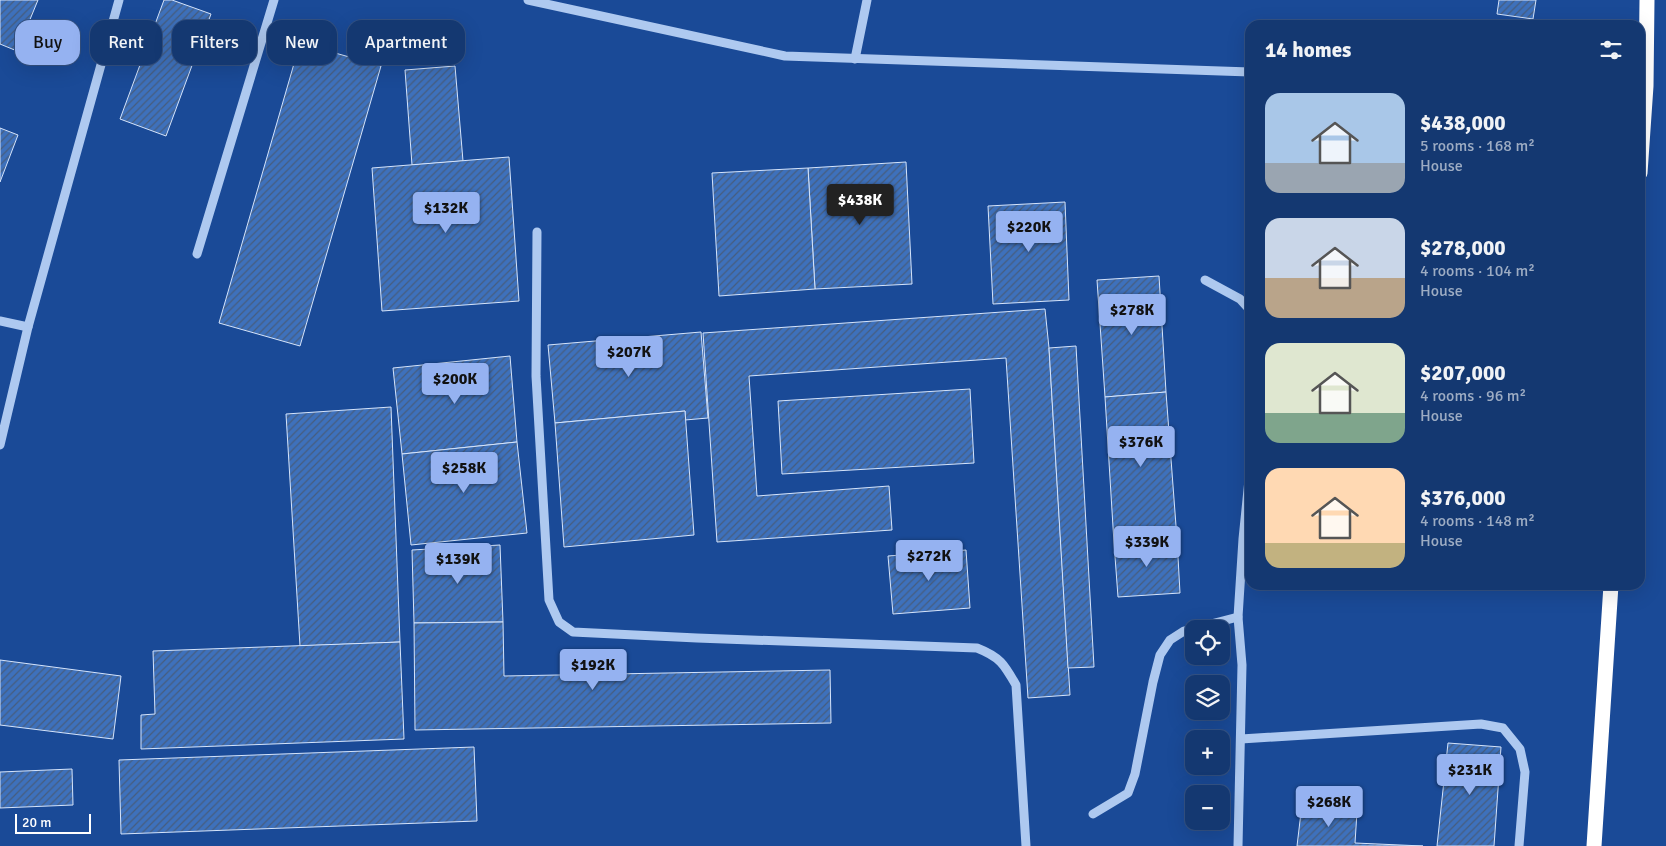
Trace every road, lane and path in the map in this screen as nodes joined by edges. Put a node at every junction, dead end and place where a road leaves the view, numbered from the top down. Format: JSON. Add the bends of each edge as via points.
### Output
{"nodes":[{"id":1,"x":119,"y":0,"type":"edge"},
{"id":2,"x":274,"y":0,"type":"edge"},
{"id":3,"x":528,"y":0,"type":"edge"},
{"id":4,"x":867,"y":0,"type":"edge"},
{"id":5,"x":1648,"y":0,"type":"edge"},
{"id":6,"x":855,"y":59,"type":"junction"},
{"id":7,"x":1245,"y":72,"type":"edge"},
{"id":8,"x":1645,"y":100,"type":"edge"},
{"id":9,"x":537,"y":232,"type":"dead end"},
{"id":10,"x":197,"y":254,"type":"dead end"},
{"id":11,"x":1205,"y":280,"type":"dead end"},
{"id":12,"x":1245,"y":304,"type":"edge"},
{"id":13,"x":0,"y":321,"type":"edge"},
{"id":14,"x":28,"y":327,"type":"junction"},
{"id":15,"x":0,"y":445,"type":"edge"},
{"id":16,"x":1245,"y":519,"type":"edge"},
{"id":17,"x":1611,"y":590,"type":"edge"},
{"id":18,"x":1238,"y":617,"type":"junction"},
{"id":19,"x":1241,"y":739,"type":"junction"},
{"id":20,"x":1093,"y":814,"type":"dead end"},
{"id":21,"x":1026,"y":846,"type":"edge"},
{"id":22,"x":1238,"y":846,"type":"edge"},
{"id":23,"x":1519,"y":846,"type":"edge"},
{"id":24,"x":1594,"y":846,"type":"edge"}],
"edges":[{"from":1,"to":14,"type":"street"},
{"from":2,"to":10,"type":"street"},
{"from":3,"to":6,"type":"street","via":[[785,56]]},
{"from":4,"to":6,"type":"street"},
{"from":5,"to":8,"type":"highway"},
{"from":6,"to":7,"type":"street"},
{"from":9,"to":21,"type":"street","via":[[536,386],[549,600],[559,622],[573,632],[977,648],[993,654],[1016,686]]},
{"from":11,"to":12,"type":"street"},
{"from":13,"to":14,"type":"street"},
{"from":14,"to":15,"type":"street"},
{"from":16,"to":18,"type":"street"},
{"from":17,"to":24,"type":"highway"},
{"from":18,"to":19,"type":"street","via":[[1242,665]]},
{"from":18,"to":20,"type":"street","via":[[1184,631],[1170,640],[1160,655],[1135,774],[1128,793]]},
{"from":19,"to":22,"type":"street"},
{"from":19,"to":23,"type":"street","via":[[1481,724],[1503,728],[1520,749],[1524,772]]}]}
